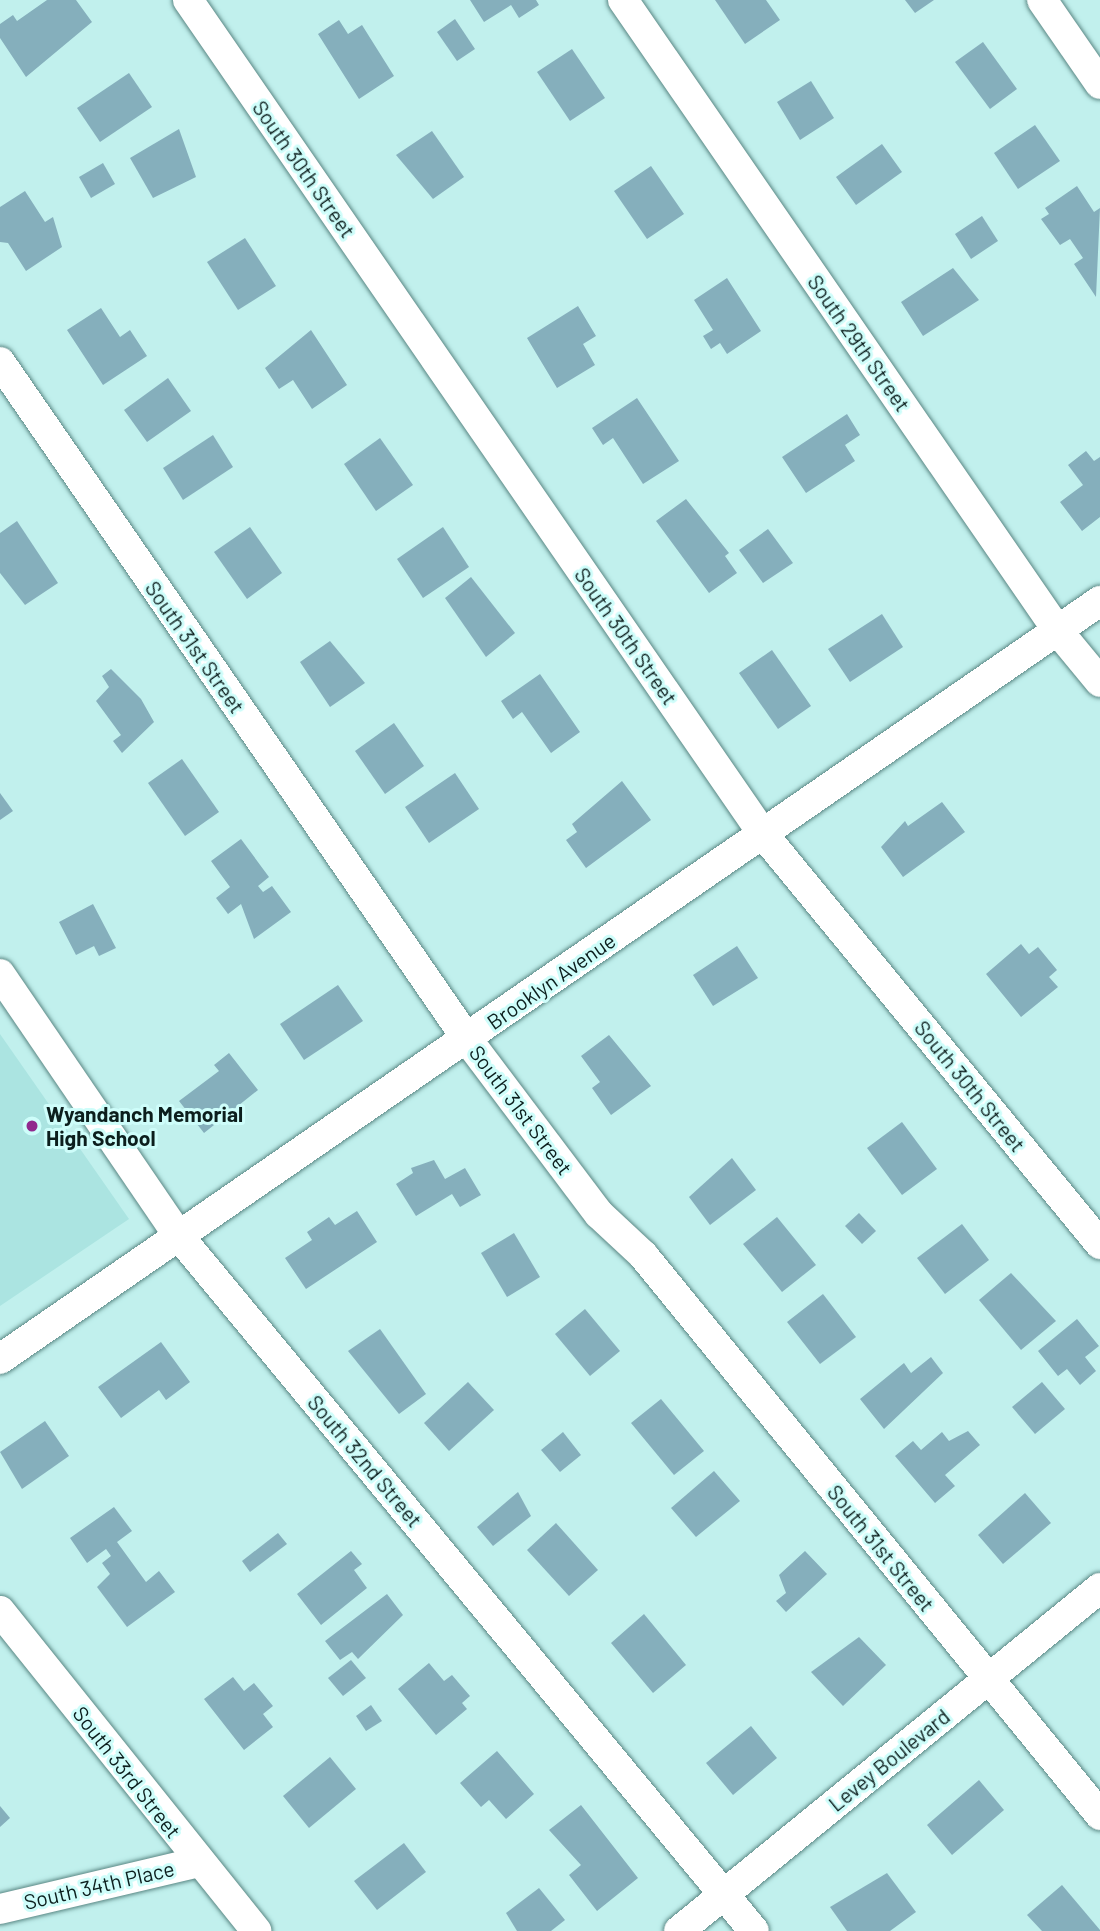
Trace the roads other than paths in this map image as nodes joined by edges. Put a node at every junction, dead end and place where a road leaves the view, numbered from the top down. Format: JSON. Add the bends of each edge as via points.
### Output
{"nodes":[{"id":1,"x":188,"y":0,"type":"edge"},
{"id":2,"x":623,"y":0,"type":"edge"},
{"id":3,"x":1042,"y":0,"type":"edge"},
{"id":4,"x":1100,"y":85,"type":"edge"},
{"id":5,"x":0,"y":362,"type":"edge"},
{"id":6,"x":1100,"y":601,"type":"edge"},
{"id":7,"x":1058,"y":631,"type":"junction"},
{"id":8,"x":1100,"y":682,"type":"edge"},
{"id":9,"x":763,"y":835,"type":"junction"},
{"id":10,"x":0,"y":974,"type":"edge"},
{"id":11,"x":467,"y":1038,"type":"junction"},
{"id":12,"x":178,"y":1235,"type":"junction"},
{"id":13,"x":1100,"y":1244,"type":"edge"},
{"id":14,"x":0,"y":1359,"type":"edge"},
{"id":15,"x":1100,"y":1588,"type":"edge"},
{"id":16,"x":0,"y":1611,"type":"edge"},
{"id":17,"x":988,"y":1679,"type":"junction"},
{"id":18,"x":1100,"y":1815,"type":"edge"},
{"id":19,"x":198,"y":1863,"type":"junction"},
{"id":20,"x":724,"y":1894,"type":"junction"},
{"id":21,"x":0,"y":1909,"type":"edge"},
{"id":22,"x":256,"y":1931,"type":"edge"},
{"id":23,"x":679,"y":1931,"type":"edge"},
{"id":24,"x":754,"y":1931,"type":"edge"}],
"edges":[{"from":1,"to":9,"type":"street","name":"South 30th Street"},
{"from":2,"to":7,"type":"street","name":"South 29th Street"},
{"from":3,"to":4,"type":"street"},
{"from":5,"to":11,"type":"street","name":"South 31st Street"},
{"from":6,"to":7,"type":"street","name":"Brooklyn Avenue"},
{"from":7,"to":8,"type":"street","name":"South 29th Street"},
{"from":7,"to":9,"type":"street","name":"Brooklyn Avenue"},
{"from":9,"to":11,"type":"street","name":"Brooklyn Avenue"},
{"from":9,"to":13,"type":"street","name":"South 30th Street"},
{"from":10,"to":12,"type":"street","name":"South 32nd Street"},
{"from":11,"to":12,"type":"street","name":"Brooklyn Avenue"},
{"from":11,"to":17,"type":"street","name":"South 31st Street","via":[[599,1214],[643,1255]]},
{"from":12,"to":14,"type":"street","name":"Brooklyn Avenue"},
{"from":12,"to":20,"type":"street","name":"South 32nd Street"},
{"from":15,"to":17,"type":"street","name":"Levey Boulevard"},
{"from":16,"to":19,"type":"street","name":"South 33rd Street"},
{"from":17,"to":18,"type":"street","name":"South 31st Street"},
{"from":17,"to":20,"type":"street","name":"Levey Boulevard"},
{"from":19,"to":21,"type":"street","name":"South 34th Place"},
{"from":19,"to":22,"type":"street","name":"South 33rd Street"},
{"from":20,"to":23,"type":"street","name":"Levey Boulevard"},
{"from":20,"to":24,"type":"street","name":"South 32nd Street"}]}
